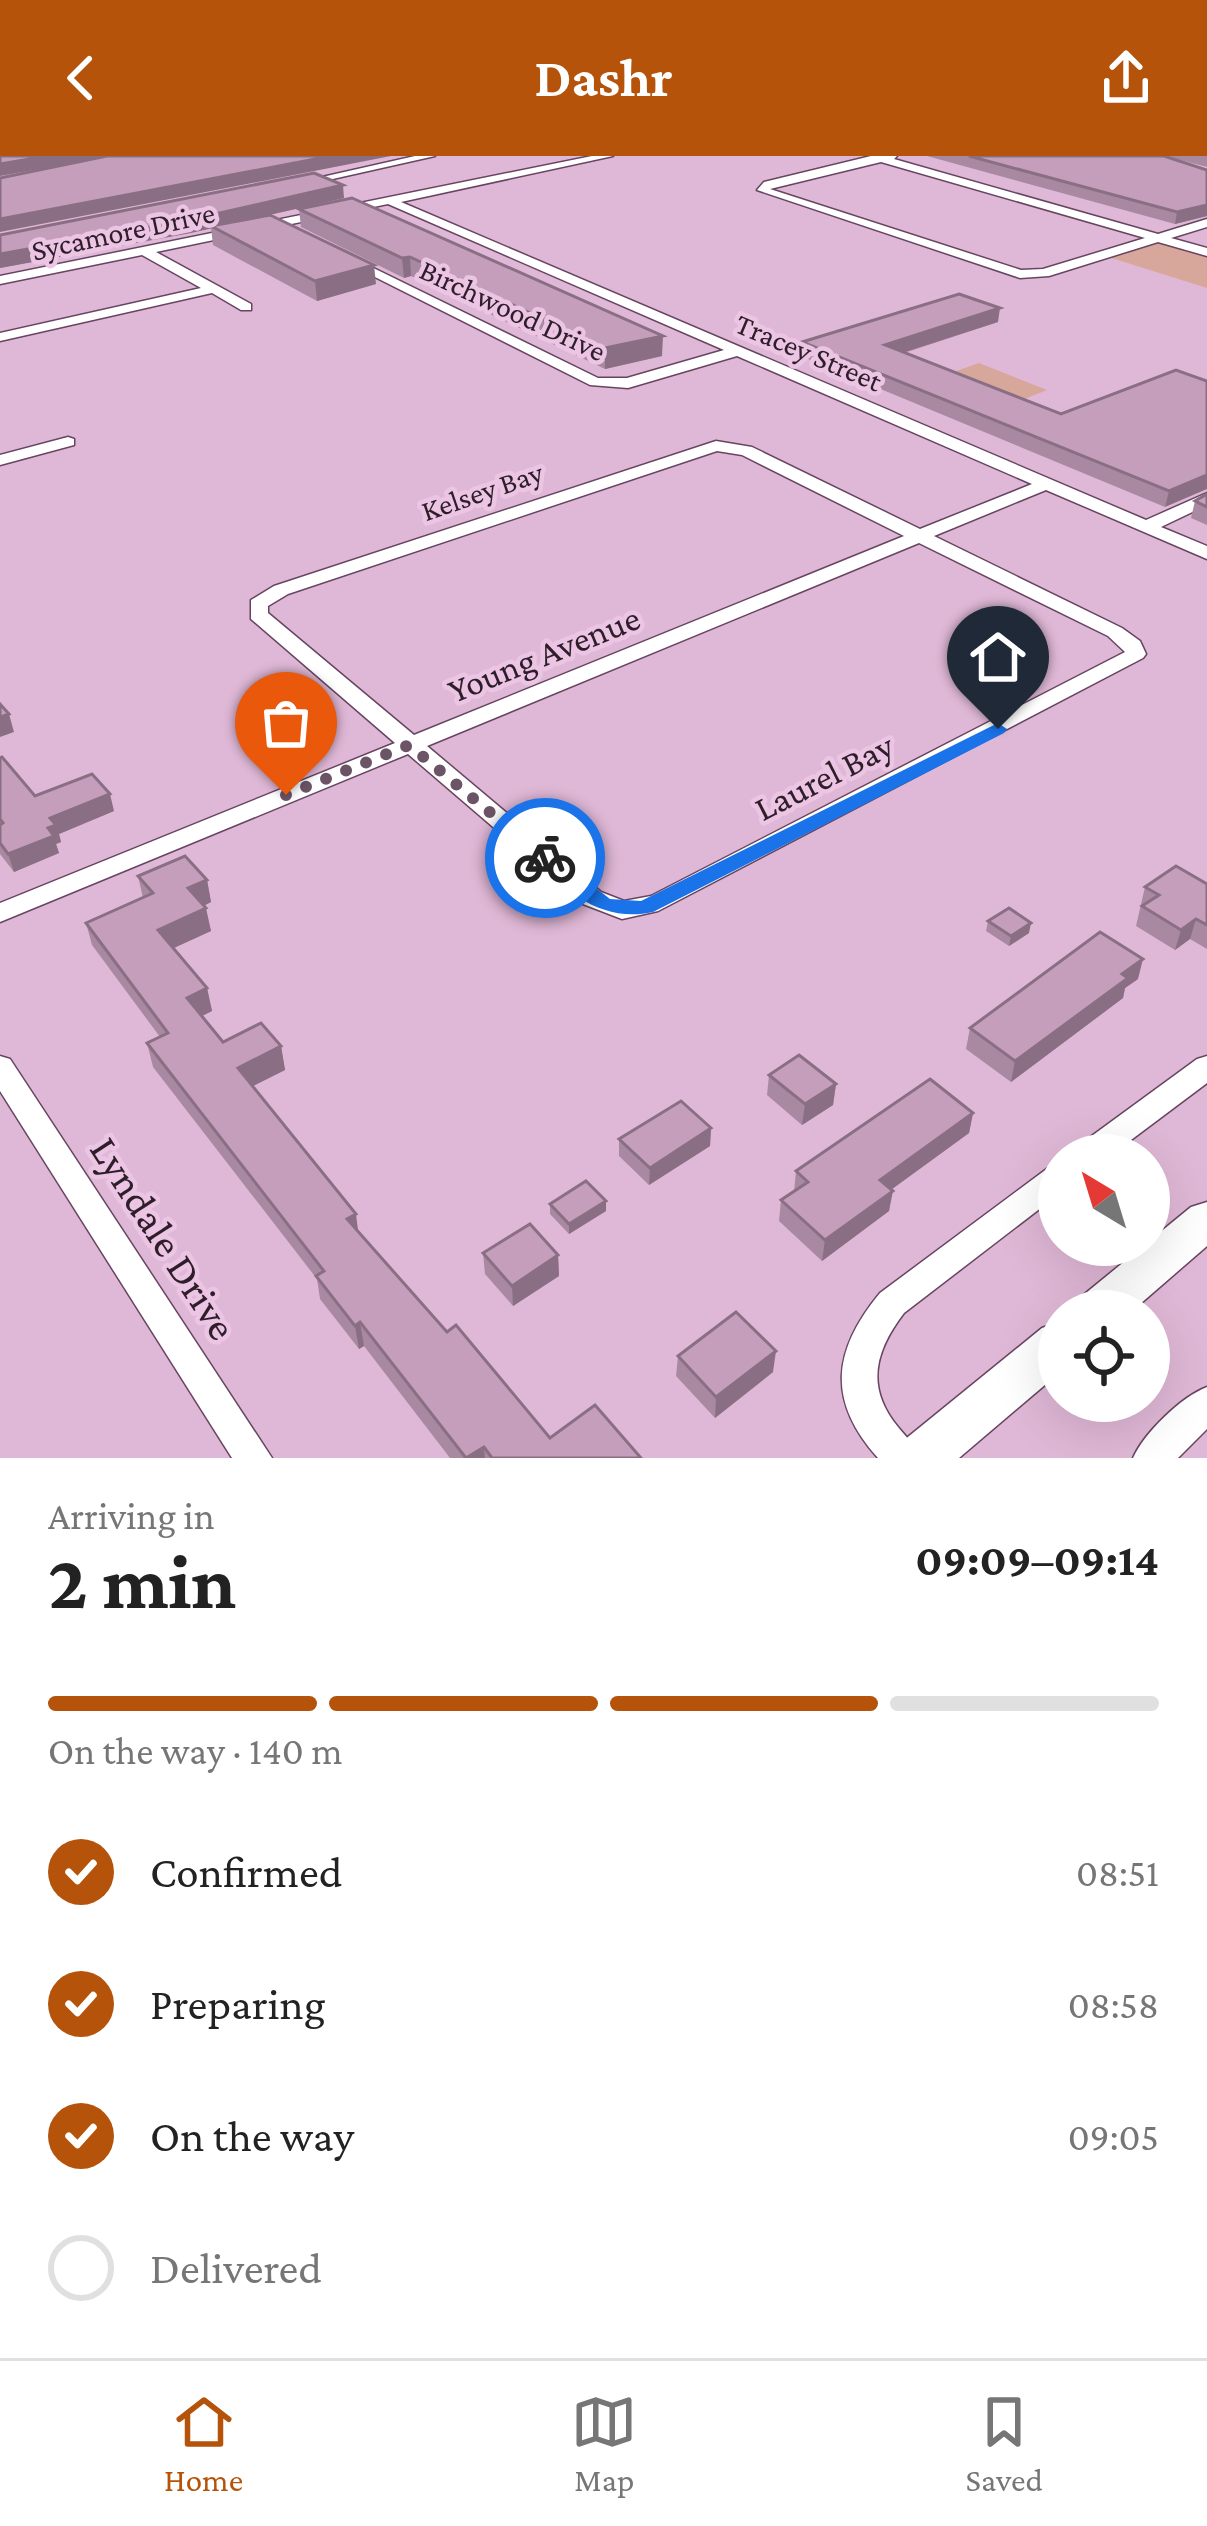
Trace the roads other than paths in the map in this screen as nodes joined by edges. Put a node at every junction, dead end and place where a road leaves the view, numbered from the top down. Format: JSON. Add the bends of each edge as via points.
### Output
{"nodes":[{"id":1,"x":430,"y":156,"type":"edge"},
{"id":2,"x":608,"y":156,"type":"edge"},
{"id":3,"x":886,"y":157,"type":"edge"},
{"id":4,"x":334,"y":177,"type":"junction"},
{"id":5,"x":280,"y":187,"type":"edge"},
{"id":6,"x":389,"y":201,"type":"junction"},
{"id":7,"x":275,"y":224,"type":"junction"},
{"id":8,"x":1207,"y":224,"type":"edge"},
{"id":9,"x":296,"y":234,"type":"edge"},
{"id":10,"x":1165,"y":236,"type":"junction"},
{"id":11,"x":1207,"y":249,"type":"edge"},
{"id":12,"x":145,"y":250,"type":"junction"},
{"id":13,"x":337,"y":255,"type":"edge"},
{"id":14,"x":192,"y":277,"type":"junction"},
{"id":15,"x":0,"y":280,"type":"edge"},
{"id":16,"x":214,"y":289,"type":"junction"},
{"id":17,"x":246,"y":307,"type":"dead end"},
{"id":18,"x":0,"y":320,"type":"edge"},
{"id":19,"x":0,"y":337,"type":"edge"},
{"id":20,"x":737,"y":351,"type":"junction"},
{"id":21,"x":68,"y":442,"type":"dead end"},
{"id":22,"x":0,"y":460,"type":"edge"},
{"id":23,"x":1046,"y":484,"type":"junction"},
{"id":24,"x":1207,"y":498,"type":"edge"},
{"id":25,"x":1146,"y":526,"type":"junction"},
{"id":26,"x":920,"y":536,"type":"junction"},
{"id":27,"x":1207,"y":553,"type":"edge"},
{"id":28,"x":409,"y":745,"type":"junction"},
{"id":29,"x":0,"y":913,"type":"edge"},
{"id":30,"x":0,"y":1066,"type":"edge"},
{"id":31,"x":1207,"y":1067,"type":"edge"},
{"id":32,"x":1117,"y":1134,"type":"edge"},
{"id":33,"x":1038,"y":1194,"type":"edge"},
{"id":34,"x":1207,"y":1220,"type":"edge"},
{"id":35,"x":1123,"y":1290,"type":"edge"},
{"id":36,"x":1038,"y":1360,"type":"edge"},
{"id":37,"x":1207,"y":1404,"type":"edge"},
{"id":38,"x":253,"y":1458,"type":"edge"},
{"id":39,"x":902,"y":1458,"type":"edge"},
{"id":40,"x":921,"y":1458,"type":"edge"},
{"id":41,"x":1151,"y":1458,"type":"edge"}],
"edges":[{"from":1,"to":4,"type":"street"},
{"from":2,"to":6,"type":"street","name":"Sycamore Drive"},
{"from":3,"to":10,"type":"street"},
{"from":3,"to":10,"type":"street","via":[[764,190],[1020,274]]},
{"from":4,"to":5,"type":"street"},
{"from":4,"to":6,"type":"street","name":"Tracey Street"},
{"from":6,"to":7,"type":"street","name":"Sycamore Drive"},
{"from":6,"to":20,"type":"street","name":"Tracey Street"},
{"from":7,"to":9,"type":"street"},
{"from":7,"to":12,"type":"street","name":"Sycamore Drive"},
{"from":8,"to":10,"type":"street"},
{"from":10,"to":11,"type":"street"},
{"from":12,"to":14,"type":"street"},
{"from":12,"to":15,"type":"street","name":"Sycamore Drive"},
{"from":13,"to":20,"type":"street","name":"Birchwood Drive","via":[[595,382],[628,383]]},
{"from":14,"to":16,"type":"street"},
{"from":14,"to":18,"type":"street"},
{"from":16,"to":17,"type":"street"},
{"from":16,"to":19,"type":"street"},
{"from":20,"to":23,"type":"street","name":"Tracey Street"},
{"from":21,"to":22,"type":"street"},
{"from":23,"to":25,"type":"street","name":"Tracey Street"},
{"from":23,"to":26,"type":"street","name":"Young Avenue"},
{"from":24,"to":25,"type":"street"},
{"from":25,"to":27,"type":"street","name":"Tracey Street"},
{"from":26,"to":28,"type":"street","name":"Young Avenue"},
{"from":26,"to":28,"type":"street","name":"Kelsey Bay","via":[[746,451],[716,446],[263,598],[262,620]]},
{"from":26,"to":28,"type":"street","name":"Laurel Bay","via":[[1115,632],[1136,654],[634,910],[592,898]]},
{"from":28,"to":29,"type":"street","name":"Young Avenue"},
{"from":30,"to":38,"type":"street","name":"Lyndale Drive"},
{"from":31,"to":32,"type":"street"},
{"from":33,"to":39,"type":"street","via":[[892,1303],[862,1347],[859,1395],[867,1418]]},
{"from":34,"to":35,"type":"street"},
{"from":36,"to":40,"type":"street"},
{"from":37,"to":41,"type":"street"}]}
